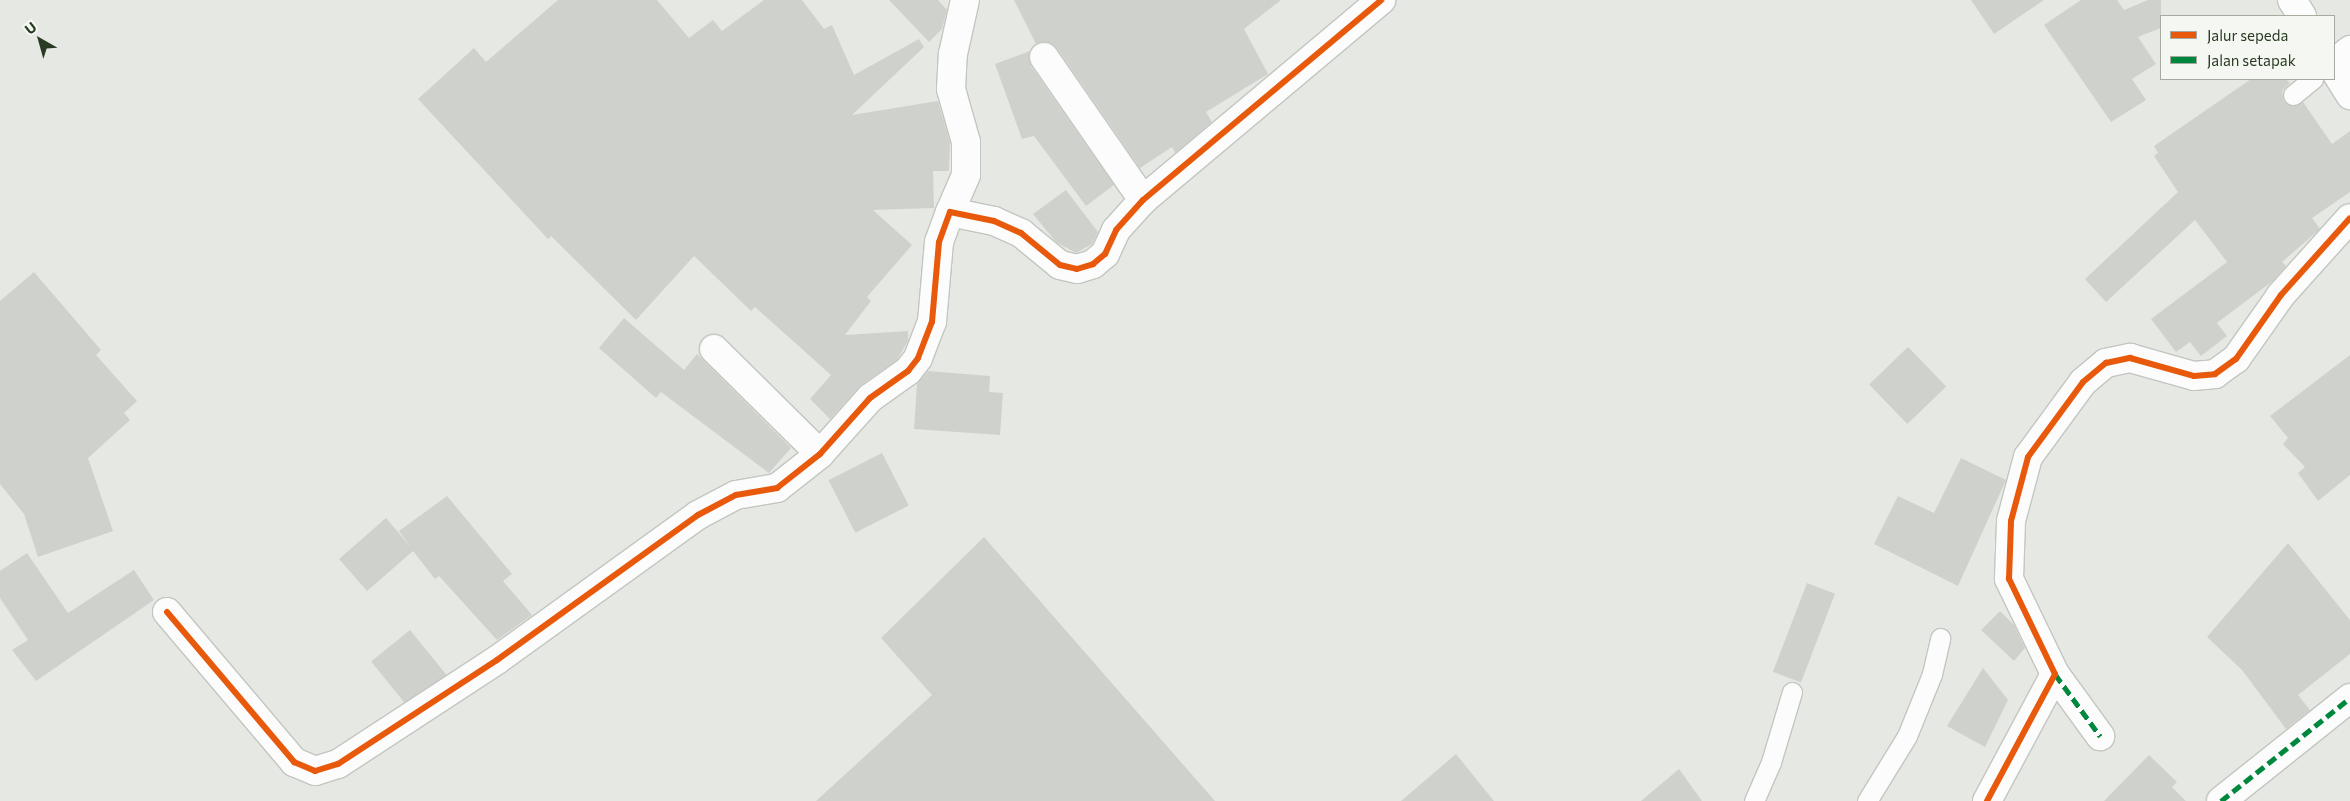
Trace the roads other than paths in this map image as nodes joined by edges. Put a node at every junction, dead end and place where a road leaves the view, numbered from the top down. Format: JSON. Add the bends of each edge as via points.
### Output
{"nodes":[{"id":1,"x":965,"y":0,"type":"edge"},
{"id":2,"x":1382,"y":0,"type":"edge"},
{"id":3,"x":2292,"y":0,"type":"edge"},
{"id":4,"x":2301,"y":15,"type":"edge"},
{"id":5,"x":2350,"y":50,"type":"edge"},
{"id":6,"x":1044,"y":57,"type":"dead end"},
{"id":7,"x":2335,"y":62,"type":"edge"},
{"id":8,"x":2335,"y":71,"type":"edge"},
{"id":9,"x":2312,"y":80,"type":"edge"},
{"id":10,"x":2293,"y":95,"type":"dead end"},
{"id":11,"x":2350,"y":95,"type":"edge"},
{"id":12,"x":1143,"y":200,"type":"junction"},
{"id":13,"x":950,"y":212,"type":"junction"},
{"id":14,"x":2350,"y":218,"type":"edge"},
{"id":15,"x":714,"y":348,"type":"dead end"},
{"id":16,"x":820,"y":454,"type":"junction"},
{"id":17,"x":167,"y":612,"type":"dead end"},
{"id":18,"x":1940,"y":638,"type":"dead end"},
{"id":19,"x":2054,"y":674,"type":"junction"},
{"id":20,"x":1792,"y":692,"type":"dead end"},
{"id":21,"x":2350,"y":698,"type":"edge"},
{"id":22,"x":2100,"y":736,"type":"dead end"},
{"id":23,"x":1754,"y":801,"type":"edge"},
{"id":24,"x":1867,"y":801,"type":"edge"},
{"id":25,"x":1988,"y":801,"type":"edge"},
{"id":26,"x":2221,"y":801,"type":"edge"}],
"edges":[{"from":1,"to":13,"type":"street","via":[[953,54],[951,89],[966,142],[966,175]]},
{"from":2,"to":12,"type":"street"},
{"from":3,"to":4,"type":"street"},
{"from":5,"to":7,"type":"street"},
{"from":6,"to":12,"type":"street"},
{"from":8,"to":11,"type":"street"},
{"from":9,"to":10,"type":"lane"},
{"from":12,"to":13,"type":"street","via":[[1116,230],[1105,254],[1093,264],[1077,269],[1060,265],[1021,233],[994,221]]},
{"from":13,"to":16,"type":"street","via":[[939,242],[932,322],[918,358],[908,371],[870,398]]},
{"from":14,"to":19,"type":"street","via":[[2281,295],[2236,359],[2215,374],[2194,376],[2130,358],[2106,363],[2084,382],[2028,457],[2011,522],[2009,579]]},
{"from":15,"to":16,"type":"street"},
{"from":16,"to":17,"type":"street","via":[[777,488],[736,495],[698,515],[400,725],[338,764],[315,772],[294,762]]},
{"from":18,"to":24,"type":"lane","via":[[1932,674],[1907,736]]},
{"from":19,"to":22,"type":"street"},
{"from":19,"to":25,"type":"street"},
{"from":20,"to":23,"type":"lane","via":[[1771,762]]},
{"from":21,"to":26,"type":"street"}]}
